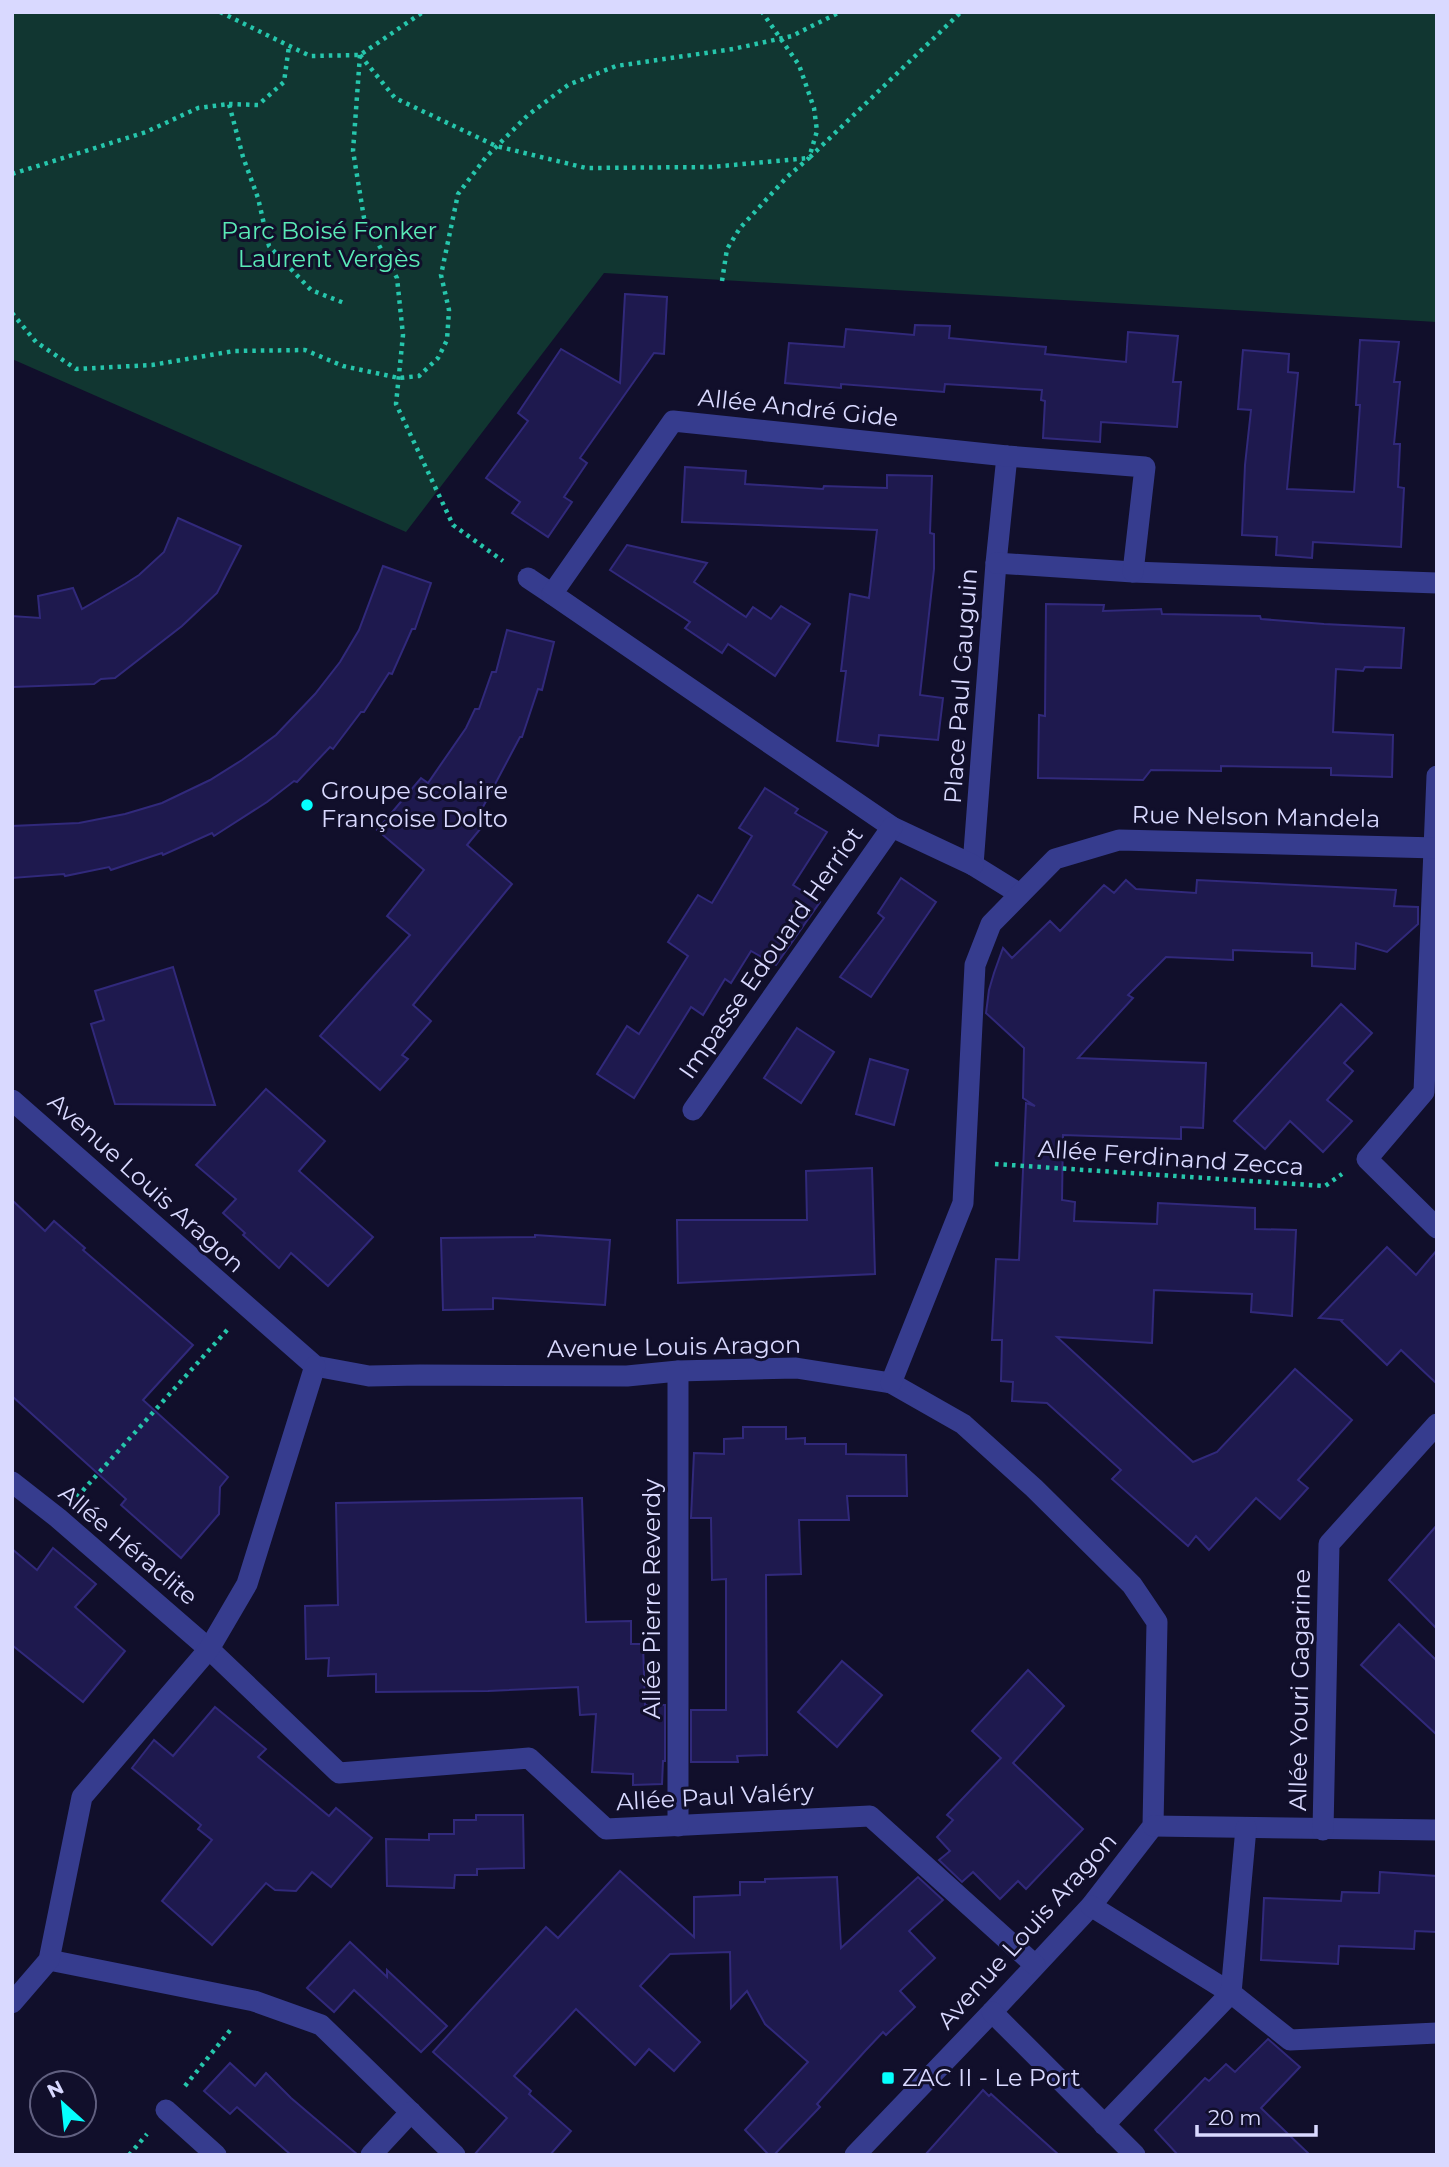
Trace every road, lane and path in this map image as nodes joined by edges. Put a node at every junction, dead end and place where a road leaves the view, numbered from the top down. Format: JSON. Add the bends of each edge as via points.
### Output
{"nodes":[{"id":1,"x":219,"y":12,"type":"edge"},
{"id":2,"x":423,"y":12,"type":"edge"},
{"id":3,"x":762,"y":12,"type":"edge"},
{"id":4,"x":840,"y":12,"type":"edge"},
{"id":5,"x":961,"y":12,"type":"edge"},
{"id":6,"x":780,"y":38,"type":"junction"},
{"id":7,"x":289,"y":46,"type":"junction"},
{"id":8,"x":360,"y":55,"type":"junction"},
{"id":9,"x":229,"y":104,"type":"junction"},
{"id":10,"x":496,"y":146,"type":"junction"},
{"id":11,"x":809,"y":158,"type":"junction"},
{"id":12,"x":12,"y":174,"type":"edge"},
{"id":13,"x":722,"y":281,"type":"dead end"},
{"id":14,"x":344,"y":303,"type":"dead end"},
{"id":15,"x":12,"y":313,"type":"edge"},
{"id":16,"x":399,"y":377,"type":"junction"},
{"id":17,"x":1007,"y":456,"type":"junction"},
{"id":18,"x":996,"y":563,"type":"junction"},
{"id":19,"x":1133,"y":572,"type":"junction"},
{"id":20,"x":528,"y":578,"type":"joint"},
{"id":21,"x":1437,"y":583,"type":"edge"},
{"id":22,"x":552,"y":594,"type":"junction"},
{"id":23,"x":1437,"y":776,"type":"edge"},
{"id":24,"x":892,"y":827,"type":"junction"},
{"id":25,"x":1435,"y":848,"type":"edge"},
{"id":26,"x":973,"y":865,"type":"junction"},
{"id":27,"x":1020,"y":894,"type":"junction"},
{"id":28,"x":12,"y":1100,"type":"edge"},
{"id":29,"x":693,"y":1110,"type":"dead end"},
{"id":30,"x":1367,"y":1159,"type":"junction"},
{"id":31,"x":964,"y":1162,"type":"junction"},
{"id":32,"x":1437,"y":1228,"type":"edge"},
{"id":33,"x":247,"y":1308,"type":"junction"},
{"id":34,"x":315,"y":1366,"type":"junction"},
{"id":35,"x":678,"y":1371,"type":"junction"},
{"id":36,"x":891,"y":1383,"type":"junction"},
{"id":37,"x":1437,"y":1424,"type":"edge"},
{"id":38,"x":12,"y":1482,"type":"edge"},
{"id":39,"x":58,"y":1518,"type":"junction"},
{"id":40,"x":209,"y":1649,"type":"junction"},
{"id":41,"x":678,"y":1826,"type":"junction"},
{"id":42,"x":1153,"y":1826,"type":"junction"},
{"id":43,"x":1246,"y":1828,"type":"junction"},
{"id":44,"x":1323,"y":1830,"type":"junction"},
{"id":45,"x":1437,"y":1830,"type":"edge"},
{"id":46,"x":1091,"y":1906,"type":"junction"},
{"id":47,"x":49,"y":1959,"type":"junction"},
{"id":48,"x":1035,"y":1965,"type":"junction"},
{"id":49,"x":1231,"y":1993,"type":"junction"},
{"id":50,"x":254,"y":2001,"type":"junction"},
{"id":51,"x":12,"y":2003,"type":"edge"},
{"id":52,"x":992,"y":2012,"type":"junction"},
{"id":53,"x":1437,"y":2033,"type":"edge"},
{"id":54,"x":166,"y":2110,"type":"junction"},
{"id":55,"x":411,"y":2112,"type":"junction"},
{"id":56,"x":1104,"y":2125,"type":"junction"},
{"id":57,"x":130,"y":2155,"type":"edge"},
{"id":58,"x":216,"y":2155,"type":"edge"},
{"id":59,"x":371,"y":2155,"type":"edge"},
{"id":60,"x":455,"y":2155,"type":"edge"},
{"id":61,"x":855,"y":2155,"type":"edge"},
{"id":62,"x":1135,"y":2155,"type":"edge"}],
"edges":[{"from":1,"to":7,"type":"path"},
{"from":2,"to":8,"type":"path"},
{"from":3,"to":6,"type":"path"},
{"from":4,"to":6,"type":"path"},
{"from":5,"to":11,"type":"path"},
{"from":6,"to":10,"type":"path","via":[[616,66],[568,85]]},
{"from":6,"to":11,"type":"path","via":[[799,65],[814,108],[817,131]]},
{"from":7,"to":8,"type":"path","via":[[310,56]]},
{"from":7,"to":9,"type":"path","via":[[284,82],[258,105]]},
{"from":8,"to":10,"type":"path","via":[[395,98]]},
{"from":8,"to":16,"type":"path","via":[[353,151],[364,218],[397,278],[403,335]]},
{"from":9,"to":12,"type":"path","via":[[198,108],[146,132]]},
{"from":9,"to":14,"type":"path","via":[[269,246],[311,290]]},
{"from":10,"to":11,"type":"path","via":[[586,168],[710,167]]},
{"from":10,"to":16,"type":"path","via":[[458,194],[441,275],[449,310],[447,340],[438,358],[419,376]]},
{"from":11,"to":13,"type":"path","via":[[740,228],[727,249]]},
{"from":15,"to":16,"type":"path","via":[[36,342],[76,369],[152,365],[234,351],[305,350],[343,366]]},
{"from":16,"to":20,"type":"path","via":[[396,404],[453,525]]},
{"from":17,"to":18,"type":"street","name":"Place Paul Gauguin"},
{"from":17,"to":19,"type":"street","name":"Allée André Gide","via":[[1145,467]]},
{"from":17,"to":22,"type":"street","name":"Allée André Gide","via":[[673,421]]},
{"from":18,"to":19,"type":"street"},
{"from":18,"to":26,"type":"street","name":"Place Paul Gauguin"},
{"from":19,"to":21,"type":"street"},
{"from":20,"to":22,"type":"street"},
{"from":22,"to":24,"type":"street"},
{"from":23,"to":25,"type":"street"},
{"from":24,"to":26,"type":"street"},
{"from":24,"to":29,"type":"street","name":"Impasse Edouard Herriot"},
{"from":25,"to":27,"type":"street","name":"Rue Nelson Mandela","via":[[1119,840],[1055,859]]},
{"from":25,"to":30,"type":"street","via":[[1424,1092]]},
{"from":26,"to":27,"type":"street"},
{"from":27,"to":31,"type":"street","name":"Rue Nelson Mandela","via":[[990,924],[975,965]]},
{"from":28,"to":33,"type":"street","name":"Avenue Louis Aragon"},
{"from":30,"to":31,"type":"path","name":"Allée Ferdinand Zecca","via":[[1325,1186]]},
{"from":30,"to":32,"type":"street"},
{"from":31,"to":36,"type":"street","name":"Rue Nelson Mandela","via":[[963,1203]]},
{"from":33,"to":34,"type":"street","name":"Avenue Louis Aragon"},
{"from":33,"to":39,"type":"path"},
{"from":34,"to":35,"type":"street","name":"Avenue Louis Aragon","via":[[369,1376],[627,1376]]},
{"from":34,"to":40,"type":"street","via":[[247,1584]]},
{"from":35,"to":36,"type":"street","name":"Avenue Louis Aragon","via":[[796,1368]]},
{"from":35,"to":41,"type":"street","name":"Allée Pierre Reverdy"},
{"from":36,"to":42,"type":"street","name":"Avenue Louis Aragon","via":[[963,1424],[1132,1585],[1157,1622]]},
{"from":37,"to":44,"type":"street","name":"Allée Youri Gagarine","via":[[1329,1545]]},
{"from":38,"to":39,"type":"street","name":"Allée Héraclite"},
{"from":39,"to":40,"type":"street","name":"Allée Héraclite"},
{"from":40,"to":41,"type":"street","name":"Allée Paul Valéry","via":[[339,1773],[529,1758],[606,1829]]},
{"from":40,"to":47,"type":"street","via":[[82,1797]]},
{"from":41,"to":48,"type":"street","name":"Allée Paul Valéry","via":[[870,1816]]},
{"from":42,"to":43,"type":"street"},
{"from":42,"to":46,"type":"street","name":"Avenue Louis Aragon"},
{"from":43,"to":44,"type":"street"},
{"from":43,"to":49,"type":"street"},
{"from":44,"to":45,"type":"street"},
{"from":46,"to":48,"type":"street","name":"Avenue Louis Aragon"},
{"from":46,"to":49,"type":"street"},
{"from":47,"to":50,"type":"street"},
{"from":47,"to":51,"type":"street"},
{"from":48,"to":52,"type":"street","name":"Avenue Louis Aragon"},
{"from":49,"to":53,"type":"street","via":[[1290,2040]]},
{"from":49,"to":56,"type":"street"},
{"from":50,"to":54,"type":"path"},
{"from":50,"to":55,"type":"street","via":[[321,2025]]},
{"from":52,"to":56,"type":"street"},
{"from":52,"to":61,"type":"street","name":"Avenue Louis Aragon"},
{"from":54,"to":57,"type":"path"},
{"from":54,"to":58,"type":"street"},
{"from":55,"to":59,"type":"street"},
{"from":55,"to":60,"type":"street"},
{"from":56,"to":62,"type":"street"}]}
